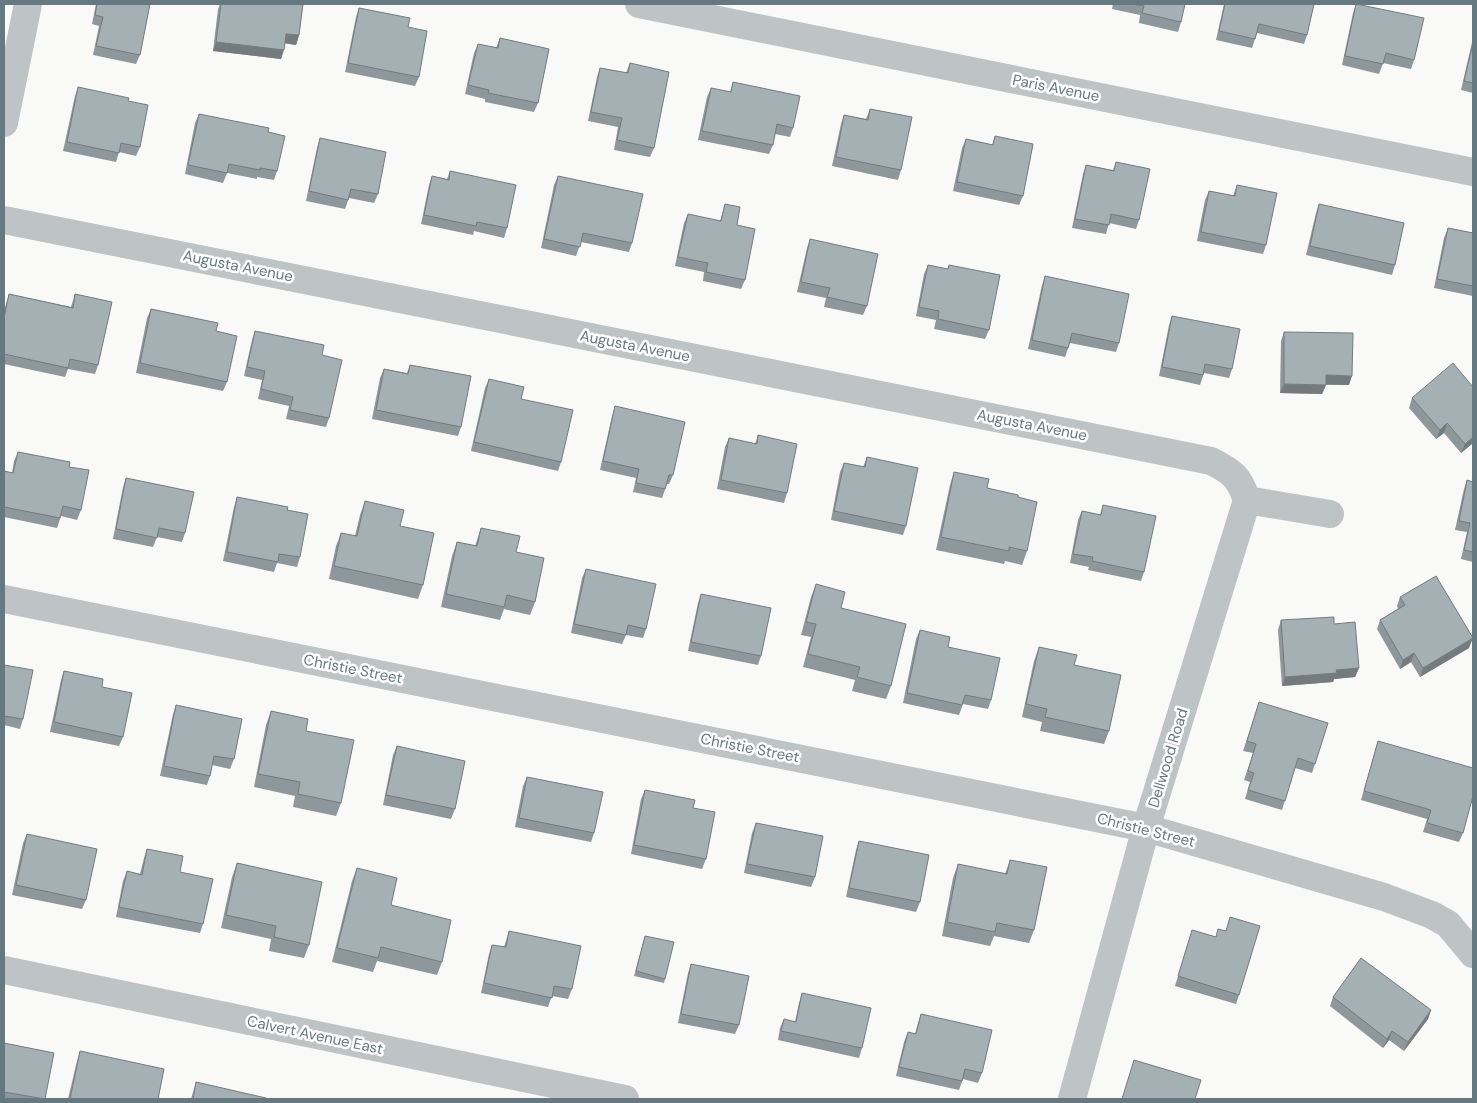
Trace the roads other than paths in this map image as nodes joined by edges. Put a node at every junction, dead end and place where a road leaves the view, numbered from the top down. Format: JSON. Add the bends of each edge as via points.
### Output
{"nodes":[{"id":1,"x":28,"y":4,"type":"edge"},
{"id":2,"x":639,"y":4,"type":"edge"},
{"id":3,"x":4,"y":123,"type":"edge"},
{"id":4,"x":1473,"y":172,"type":"edge"},
{"id":5,"x":4,"y":220,"type":"edge"},
{"id":6,"x":1247,"y":500,"type":"junction"},
{"id":7,"x":1330,"y":514,"type":"dead end"},
{"id":8,"x":4,"y":599,"type":"edge"},
{"id":9,"x":1146,"y":828,"type":"junction"},
{"id":10,"x":1473,"y":954,"type":"edge"},
{"id":11,"x":4,"y":970,"type":"edge"},
{"id":12,"x":625,"y":1099,"type":"edge"},
{"id":13,"x":1072,"y":1099,"type":"edge"}],
"edges":[{"from":1,"to":3,"type":"street"},
{"from":2,"to":4,"type":"street","name":"Paris Avenue"},
{"from":5,"to":6,"type":"street","name":"Augusta Avenue","via":[[1211,462],[1229,470],[1241,484]]},
{"from":6,"to":7,"type":"street"},
{"from":6,"to":9,"type":"street","name":"Dellwood Road"},
{"from":8,"to":9,"type":"street","name":"Christie Street"},
{"from":9,"to":10,"type":"street","name":"Christie Street","via":[[1432,915],[1448,924]]},
{"from":9,"to":13,"type":"street","name":"Dellwood Road"},
{"from":11,"to":12,"type":"street","name":"Calvert Avenue East"}]}
